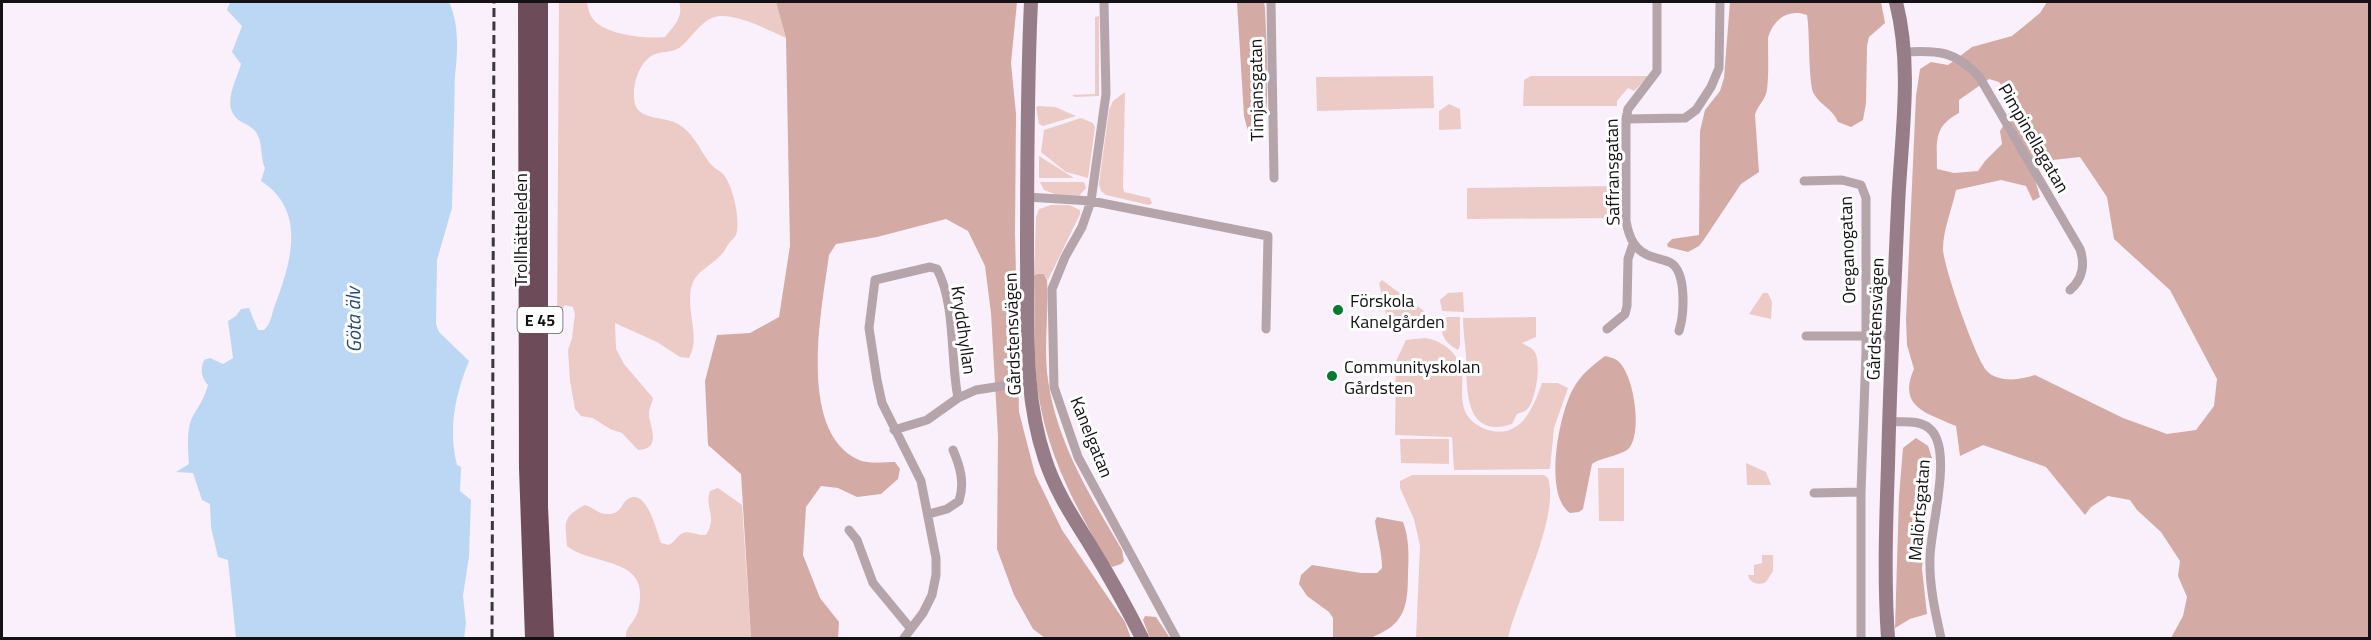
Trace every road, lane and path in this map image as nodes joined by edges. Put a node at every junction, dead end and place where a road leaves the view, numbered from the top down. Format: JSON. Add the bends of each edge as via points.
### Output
{"nodes":[{"id":1,"x":526,"y":2,"type":"edge"},
{"id":2,"x":540,"y":2,"type":"edge"},
{"id":3,"x":1031,"y":2,"type":"edge"},
{"id":4,"x":1104,"y":2,"type":"edge"},
{"id":5,"x":1271,"y":2,"type":"edge"},
{"id":6,"x":1657,"y":2,"type":"edge"},
{"id":7,"x":1720,"y":2,"type":"edge"},
{"id":8,"x":1896,"y":2,"type":"edge"},
{"id":9,"x":1904,"y":52,"type":"junction"},
{"id":10,"x":1626,"y":119,"type":"junction"},
{"id":11,"x":1274,"y":178,"type":"dead end"},
{"id":12,"x":1804,"y":181,"type":"dead end"},
{"id":13,"x":1027,"y":197,"type":"junction"},
{"id":14,"x":1091,"y":201,"type":"junction"},
{"id":15,"x":1633,"y":244,"type":"junction"},
{"id":16,"x":2070,"y":290,"type":"dead end"},
{"id":17,"x":1266,"y":329,"type":"dead end"},
{"id":18,"x":1607,"y":329,"type":"dead end"},
{"id":19,"x":1679,"y":331,"type":"dead end"},
{"id":20,"x":1806,"y":336,"type":"dead end"},
{"id":21,"x":1866,"y":336,"type":"junction"},
{"id":22,"x":1891,"y":336,"type":"junction"},
{"id":23,"x":1029,"y":382,"type":"junction"},
{"id":24,"x":958,"y":398,"type":"junction"},
{"id":25,"x":1889,"y":422,"type":"junction"},
{"id":26,"x":894,"y":430,"type":"junction"},
{"id":27,"x":953,"y":450,"type":"dead end"},
{"id":28,"x":1814,"y":492,"type":"dead end"},
{"id":29,"x":1861,"y":492,"type":"junction"},
{"id":30,"x":929,"y":514,"type":"junction"},
{"id":31,"x":849,"y":530,"type":"dead end"},
{"id":32,"x":911,"y":629,"type":"junction"},
{"id":33,"x":533,"y":639,"type":"edge"},
{"id":34,"x":546,"y":639,"type":"edge"},
{"id":35,"x":904,"y":639,"type":"edge"},
{"id":36,"x":1142,"y":639,"type":"edge"},
{"id":37,"x":1176,"y":639,"type":"edge"},
{"id":38,"x":1861,"y":639,"type":"edge"},
{"id":39,"x":1888,"y":639,"type":"edge"},
{"id":40,"x":1941,"y":639,"type":"edge"}],
"edges":[{"from":1,"to":33,"type":"highway","name":"Trollhätteleden","number":"E 45","via":[[527,468]]},
{"from":2,"to":34,"type":"highway","name":"Trollhätteleden","number":"E 45","via":[[540,507]]},
{"from":3,"to":13,"type":"street","name":"Gårdstensvägen"},
{"from":4,"to":14,"type":"street","name":"Kanelgatan","via":[[1106,94]]},
{"from":5,"to":11,"type":"street","name":"Timjansgatan"},
{"from":6,"to":10,"type":"street","name":"Saffransgatan","via":[[1657,71],[1628,109]]},
{"from":7,"to":10,"type":"street","via":[[1719,68],[1696,110],[1685,118]]},
{"from":8,"to":9,"type":"street","name":"Gårdstensvägen"},
{"from":9,"to":16,"type":"street","name":"Pimpinellagatan","via":[[1951,55],[1961,59],[1980,78],[2080,249],[2082,270]]},
{"from":9,"to":22,"type":"street","name":"Gårdstensvägen","via":[[1905,98]]},
{"from":10,"to":15,"type":"street","name":"Saffransgatan","via":[[1626,221]]},
{"from":12,"to":21,"type":"street","name":"Oreganogatan","via":[[1848,180],[1861,185],[1864,192]]},
{"from":13,"to":14,"type":"street"},
{"from":13,"to":23,"type":"street","name":"Gårdstensvägen"},
{"from":14,"to":17,"type":"street","via":[[1268,236]]},
{"from":14,"to":37,"type":"street","name":"Kanelgatan","via":[[1052,289],[1054,387],[1078,457]]},
{"from":15,"to":18,"type":"street","name":"Saffransgatan","via":[[1628,259],[1628,306],[1625,314]]},
{"from":15,"to":19,"type":"street","name":"Saffransgatan","via":[[1669,261],[1677,269],[1684,304]]},
{"from":20,"to":21,"type":"street"},
{"from":21,"to":22,"type":"street"},
{"from":21,"to":29,"type":"street","name":"Oreganogatan"},
{"from":22,"to":25,"type":"street","name":"Gårdstensvägen"},
{"from":23,"to":24,"type":"street","name":"Kryddhyllan","via":[[983,388]]},
{"from":23,"to":36,"type":"street","name":"Gårdstensvägen","via":[[1044,458],[1055,486]]},
{"from":24,"to":26,"type":"street","name":"Kryddhyllan","via":[[927,420]]},
{"from":24,"to":26,"type":"street","name":"Kryddhyllan","via":[[945,294],[937,269],[880,277],[875,280],[871,303],[870,347],[882,403]]},
{"from":25,"to":39,"type":"street","name":"Gårdstensvägen","via":[[1885,556]]},
{"from":25,"to":40,"type":"street","name":"Malörtsgatan","via":[[1927,427],[1941,448],[1930,563]]},
{"from":26,"to":30,"type":"street","name":"Kryddhyllan","via":[[921,481]]},
{"from":27,"to":30,"type":"street","via":[[962,483],[959,501]]},
{"from":28,"to":29,"type":"street"},
{"from":29,"to":38,"type":"street","name":"Oreganogatan"},
{"from":30,"to":32,"type":"street","name":"Kryddhyllan","via":[[936,575],[924,613]]},
{"from":31,"to":32,"type":"street","via":[[857,540],[873,583]]},
{"from":32,"to":35,"type":"street","name":"Kryddhyllan"}]}
